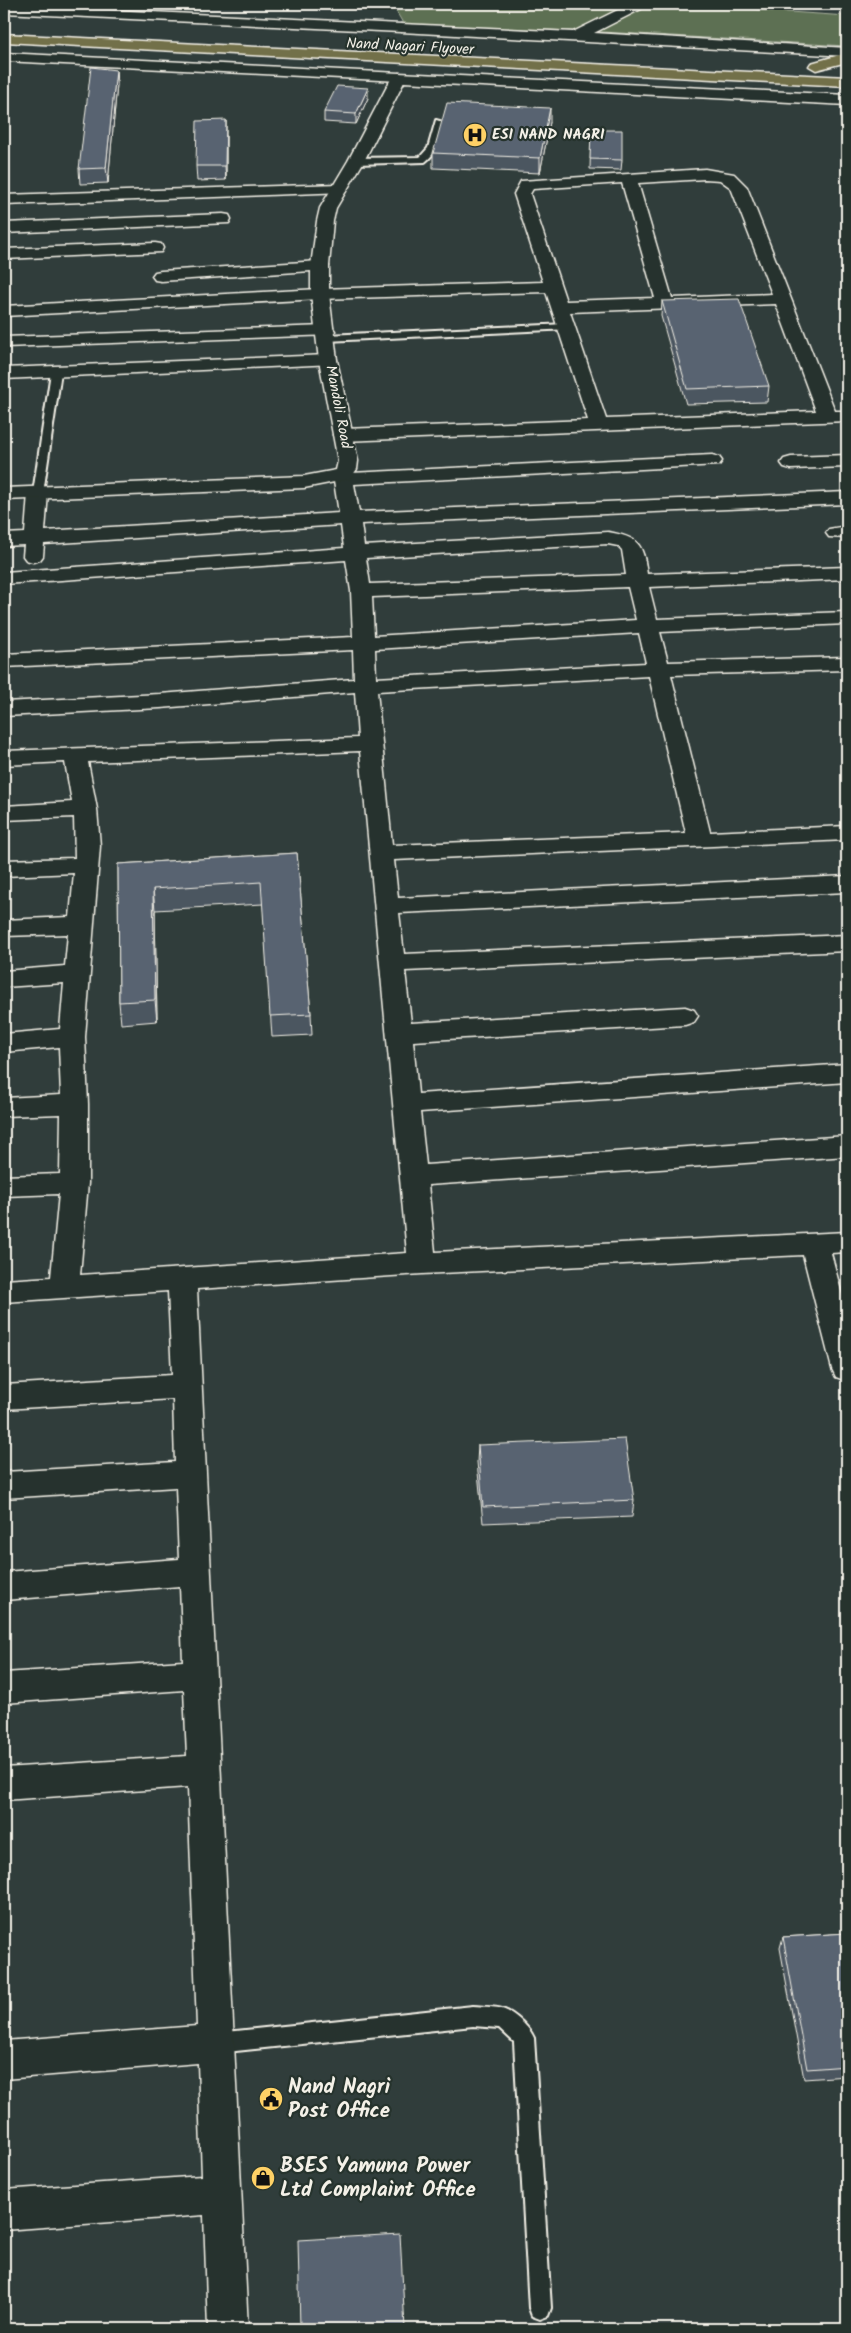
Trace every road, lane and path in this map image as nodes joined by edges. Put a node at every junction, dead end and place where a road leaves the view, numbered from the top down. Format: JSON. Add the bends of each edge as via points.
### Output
{"nodes":[{"id":1,"x":640,"y":4,"type":"edge"},
{"id":2,"x":4,"y":9,"type":"edge"},
{"id":3,"x":196,"y":11,"type":"edge"},
{"id":4,"x":392,"y":12,"type":"dead end"},
{"id":5,"x":4,"y":28,"type":"edge"},
{"id":6,"x":401,"y":28,"type":"junction"},
{"id":7,"x":576,"y":37,"type":"junction"},
{"id":8,"x":4,"y":38,"type":"edge"},
{"id":9,"x":847,"y":52,"type":"edge"},
{"id":10,"x":4,"y":57,"type":"edge"},
{"id":11,"x":847,"y":57,"type":"edge"},
{"id":12,"x":816,"y":66,"type":"junction"},
{"id":13,"x":847,"y":68,"type":"edge"},
{"id":14,"x":399,"y":77,"type":"junction"},
{"id":15,"x":786,"y":78,"type":"junction"},
{"id":16,"x":847,"y":82,"type":"edge"},
{"id":17,"x":747,"y":95,"type":"junction"},
{"id":18,"x":847,"y":100,"type":"edge"},
{"id":19,"x":439,"y":122,"type":"dead end"},
{"id":20,"x":356,"y":161,"type":"junction"},
{"id":21,"x":629,"y":179,"type":"junction"},
{"id":22,"x":338,"y":189,"type":"junction"},
{"id":23,"x":4,"y":200,"type":"edge"},
{"id":24,"x":223,"y":219,"type":"dead end"},
{"id":25,"x":4,"y":228,"type":"edge"},
{"id":26,"x":155,"y":248,"type":"dead end"},
{"id":27,"x":4,"y":254,"type":"edge"},
{"id":28,"x":320,"y":266,"type":"junction"},
{"id":29,"x":161,"y":276,"type":"dead end"},
{"id":30,"x":553,"y":287,"type":"junction"},
{"id":31,"x":320,"y":294,"type":"junction"},
{"id":32,"x":781,"y":299,"type":"junction"},
{"id":33,"x":665,"y":302,"type":"junction"},
{"id":34,"x":560,"y":307,"type":"junction"},
{"id":35,"x":61,"y":308,"type":"junction"},
{"id":36,"x":4,"y":311,"type":"edge"},
{"id":37,"x":566,"y":327,"type":"junction"},
{"id":38,"x":327,"y":334,"type":"junction"},
{"id":39,"x":60,"y":339,"type":"junction"},
{"id":40,"x":4,"y":342,"type":"edge"},
{"id":41,"x":328,"y":360,"type":"junction"},
{"id":42,"x":56,"y":372,"type":"junction"},
{"id":43,"x":4,"y":374,"type":"edge"},
{"id":44,"x":847,"y":416,"type":"edge"},
{"id":45,"x":828,"y":417,"type":"junction"},
{"id":46,"x":599,"y":426,"type":"junction"},
{"id":47,"x":343,"y":435,"type":"junction"},
{"id":48,"x":847,"y":461,"type":"edge"},
{"id":49,"x":712,"y":462,"type":"dead end"},
{"id":50,"x":791,"y":463,"type":"dead end"},
{"id":51,"x":344,"y":477,"type":"junction"},
{"id":52,"x":38,"y":493,"type":"junction"},
{"id":53,"x":4,"y":494,"type":"edge"},
{"id":54,"x":847,"y":498,"type":"edge"},
{"id":55,"x":349,"y":518,"type":"junction"},
{"id":56,"x":35,"y":539,"type":"junction"},
{"id":57,"x":4,"y":540,"type":"edge"},
{"id":58,"x":355,"y":553,"type":"junction"},
{"id":59,"x":847,"y":573,"type":"edge"},
{"id":60,"x":32,"y":577,"type":"junction"},
{"id":61,"x":4,"y":578,"type":"edge"},
{"id":62,"x":636,"y":580,"type":"junction"},
{"id":63,"x":361,"y":591,"type":"junction"},
{"id":64,"x":847,"y":618,"type":"edge"},
{"id":65,"x":648,"y":626,"type":"junction"},
{"id":66,"x":365,"y":643,"type":"junction"},
{"id":67,"x":4,"y":660,"type":"edge"},
{"id":68,"x":847,"y":664,"type":"edge"},
{"id":69,"x":660,"y":669,"type":"junction"},
{"id":70,"x":365,"y":685,"type":"junction"},
{"id":71,"x":4,"y":709,"type":"edge"},
{"id":72,"x":370,"y":744,"type":"junction"},
{"id":73,"x":74,"y":754,"type":"junction"},
{"id":74,"x":4,"y":758,"type":"edge"},
{"id":75,"x":85,"y":809,"type":"junction"},
{"id":76,"x":4,"y":813,"type":"edge"},
{"id":77,"x":847,"y":833,"type":"edge"},
{"id":78,"x":700,"y":840,"type":"junction"},
{"id":79,"x":381,"y":853,"type":"junction"},
{"id":80,"x":86,"y":865,"type":"junction"},
{"id":81,"x":4,"y":868,"type":"edge"},
{"id":82,"x":847,"y":884,"type":"edge"},
{"id":83,"x":386,"y":906,"type":"junction"},
{"id":84,"x":82,"y":926,"type":"junction"},
{"id":85,"x":4,"y":928,"type":"edge"},
{"id":86,"x":847,"y":942,"type":"edge"},
{"id":87,"x":392,"y":963,"type":"junction"},
{"id":88,"x":77,"y":974,"type":"junction"},
{"id":89,"x":4,"y":979,"type":"edge"},
{"id":90,"x":685,"y":1016,"type":"dead end"},
{"id":91,"x":399,"y":1033,"type":"junction"},
{"id":92,"x":72,"y":1038,"type":"junction"},
{"id":93,"x":4,"y":1043,"type":"edge"},
{"id":94,"x":847,"y":1073,"type":"edge"},
{"id":95,"x":75,"y":1104,"type":"junction"},
{"id":96,"x":406,"y":1104,"type":"junction"},
{"id":97,"x":4,"y":1107,"type":"edge"},
{"id":98,"x":847,"y":1146,"type":"edge"},
{"id":99,"x":413,"y":1176,"type":"junction"},
{"id":100,"x":74,"y":1183,"type":"junction"},
{"id":101,"x":4,"y":1186,"type":"edge"},
{"id":102,"x":847,"y":1242,"type":"edge"},
{"id":103,"x":814,"y":1243,"type":"junction"},
{"id":104,"x":422,"y":1263,"type":"junction"},
{"id":105,"x":182,"y":1279,"type":"junction"},
{"id":106,"x":65,"y":1287,"type":"junction"},
{"id":107,"x":4,"y":1290,"type":"edge"},
{"id":108,"x":846,"y":1358,"type":"edge"},
{"id":109,"x":187,"y":1386,"type":"junction"},
{"id":110,"x":4,"y":1397,"type":"edge"},
{"id":111,"x":191,"y":1474,"type":"junction"},
{"id":112,"x":4,"y":1485,"type":"edge"},
{"id":113,"x":195,"y":1571,"type":"junction"},
{"id":114,"x":4,"y":1586,"type":"edge"},
{"id":115,"x":200,"y":1674,"type":"junction"},
{"id":116,"x":4,"y":1688,"type":"edge"},
{"id":117,"x":205,"y":1770,"type":"junction"},
{"id":118,"x":4,"y":1784,"type":"edge"},
{"id":119,"x":217,"y":2043,"type":"junction"},
{"id":120,"x":4,"y":2060,"type":"edge"},
{"id":121,"x":223,"y":2194,"type":"junction"},
{"id":122,"x":4,"y":2210,"type":"edge"},
{"id":123,"x":540,"y":2308,"type":"dead end"},
{"id":124,"x":228,"y":2329,"type":"edge"}],
"edges":[{"from":1,"to":7,"type":"street"},
{"from":2,"to":3,"type":"street"},
{"from":3,"to":6,"type":"street"},
{"from":4,"to":6,"type":"street"},
{"from":5,"to":12,"type":"highway","name":"Nand Nagari Flyover"},
{"from":6,"to":7,"type":"street"},
{"from":7,"to":9,"type":"street"},
{"from":8,"to":15,"type":"highway","name":"Nand Nagari Flyover"},
{"from":10,"to":14,"type":"street"},
{"from":11,"to":12,"type":"highway"},
{"from":12,"to":13,"type":"highway","name":"Nand Nagari Flyover"},
{"from":14,"to":17,"type":"street"},
{"from":14,"to":20,"type":"street","name":"Mandoli Road"},
{"from":15,"to":16,"type":"highway","name":"Nand Nagari Flyover"},
{"from":15,"to":17,"type":"highway"},
{"from":17,"to":18,"type":"street"},
{"from":19,"to":20,"type":"lane","via":[[432,150],[422,160]]},
{"from":20,"to":22,"type":"street","name":"Mandoli Road"},
{"from":21,"to":30,"type":"street","via":[[538,182],[527,184],[523,189]]},
{"from":21,"to":32,"type":"street","via":[[705,174],[729,176],[739,187]]},
{"from":21,"to":33,"type":"street"},
{"from":22,"to":23,"type":"street"},
{"from":22,"to":28,"type":"street","name":"Mandoli Road","via":[[328,208]]},
{"from":24,"to":25,"type":"street"},
{"from":26,"to":27,"type":"street"},
{"from":28,"to":29,"type":"street"},
{"from":28,"to":31,"type":"street","name":"Mandoli Road"},
{"from":30,"to":31,"type":"street"},
{"from":30,"to":34,"type":"street"},
{"from":31,"to":35,"type":"street"},
{"from":31,"to":38,"type":"street","name":"Mandoli Road"},
{"from":32,"to":33,"type":"street"},
{"from":32,"to":45,"type":"street"},
{"from":33,"to":34,"type":"street"},
{"from":34,"to":37,"type":"street"},
{"from":35,"to":36,"type":"street"},
{"from":35,"to":39,"type":"street"},
{"from":37,"to":38,"type":"lane"},
{"from":37,"to":46,"type":"street"},
{"from":38,"to":39,"type":"street"},
{"from":38,"to":41,"type":"street","name":"Mandoli Road"},
{"from":39,"to":40,"type":"street"},
{"from":39,"to":42,"type":"street"},
{"from":41,"to":42,"type":"street"},
{"from":41,"to":47,"type":"street","name":"Mandoli Road"},
{"from":42,"to":43,"type":"street"},
{"from":42,"to":52,"type":"lane"},
{"from":44,"to":45,"type":"street"},
{"from":45,"to":46,"type":"street"},
{"from":46,"to":47,"type":"street"},
{"from":47,"to":51,"type":"street","name":"Mandoli Road","via":[[348,461]]},
{"from":48,"to":50,"type":"street"},
{"from":49,"to":51,"type":"street"},
{"from":51,"to":52,"type":"street","name":"Mandoli Road","via":[[304,482]]},
{"from":51,"to":55,"type":"street"},
{"from":52,"to":53,"type":"street","name":"Mandoli Road"},
{"from":52,"to":56,"type":"street"},
{"from":54,"to":55,"type":"street"},
{"from":55,"to":56,"type":"street"},
{"from":55,"to":58,"type":"street"},
{"from":56,"to":57,"type":"street"},
{"from":56,"to":60,"type":"street"},
{"from":58,"to":60,"type":"street"},
{"from":58,"to":62,"type":"street","via":[[608,538],[629,543],[633,550]]},
{"from":58,"to":63,"type":"street"},
{"from":59,"to":62,"type":"street"},
{"from":60,"to":61,"type":"street"},
{"from":62,"to":63,"type":"street"},
{"from":62,"to":65,"type":"street"},
{"from":63,"to":66,"type":"street"},
{"from":64,"to":65,"type":"street"},
{"from":65,"to":66,"type":"street"},
{"from":65,"to":69,"type":"street"},
{"from":66,"to":67,"type":"street"},
{"from":66,"to":70,"type":"street"},
{"from":68,"to":69,"type":"street"},
{"from":69,"to":70,"type":"street"},
{"from":69,"to":78,"type":"street"},
{"from":70,"to":71,"type":"street"},
{"from":70,"to":72,"type":"street"},
{"from":72,"to":73,"type":"street"},
{"from":72,"to":79,"type":"street"},
{"from":73,"to":74,"type":"street"},
{"from":73,"to":75,"type":"street"},
{"from":75,"to":76,"type":"street"},
{"from":75,"to":80,"type":"street"},
{"from":77,"to":78,"type":"street"},
{"from":78,"to":79,"type":"street"},
{"from":79,"to":83,"type":"street"},
{"from":80,"to":81,"type":"street"},
{"from":80,"to":84,"type":"street"},
{"from":82,"to":83,"type":"street"},
{"from":83,"to":87,"type":"street"},
{"from":84,"to":85,"type":"street"},
{"from":84,"to":88,"type":"street"},
{"from":86,"to":87,"type":"street"},
{"from":87,"to":91,"type":"street"},
{"from":88,"to":89,"type":"street"},
{"from":88,"to":92,"type":"street"},
{"from":90,"to":91,"type":"street"},
{"from":91,"to":96,"type":"street"},
{"from":92,"to":93,"type":"street"},
{"from":92,"to":95,"type":"street"},
{"from":94,"to":96,"type":"street"},
{"from":95,"to":97,"type":"street"},
{"from":95,"to":100,"type":"street"},
{"from":96,"to":99,"type":"street"},
{"from":98,"to":99,"type":"street"},
{"from":99,"to":104,"type":"street"},
{"from":100,"to":101,"type":"street"},
{"from":100,"to":106,"type":"street"},
{"from":102,"to":103,"type":"street"},
{"from":103,"to":104,"type":"street"},
{"from":103,"to":108,"type":"street"},
{"from":104,"to":105,"type":"street"},
{"from":105,"to":106,"type":"street"},
{"from":105,"to":109,"type":"street"},
{"from":106,"to":107,"type":"street"},
{"from":109,"to":110,"type":"street"},
{"from":109,"to":111,"type":"street"},
{"from":111,"to":112,"type":"street"},
{"from":111,"to":113,"type":"street"},
{"from":113,"to":114,"type":"street"},
{"from":113,"to":115,"type":"street"},
{"from":115,"to":116,"type":"street"},
{"from":115,"to":117,"type":"street"},
{"from":117,"to":118,"type":"street"},
{"from":117,"to":119,"type":"street"},
{"from":119,"to":120,"type":"street"},
{"from":119,"to":121,"type":"street"},
{"from":119,"to":123,"type":"lane","via":[[473,2016],[504,2018],[524,2038]]},
{"from":121,"to":122,"type":"street"},
{"from":121,"to":124,"type":"street"}]}
